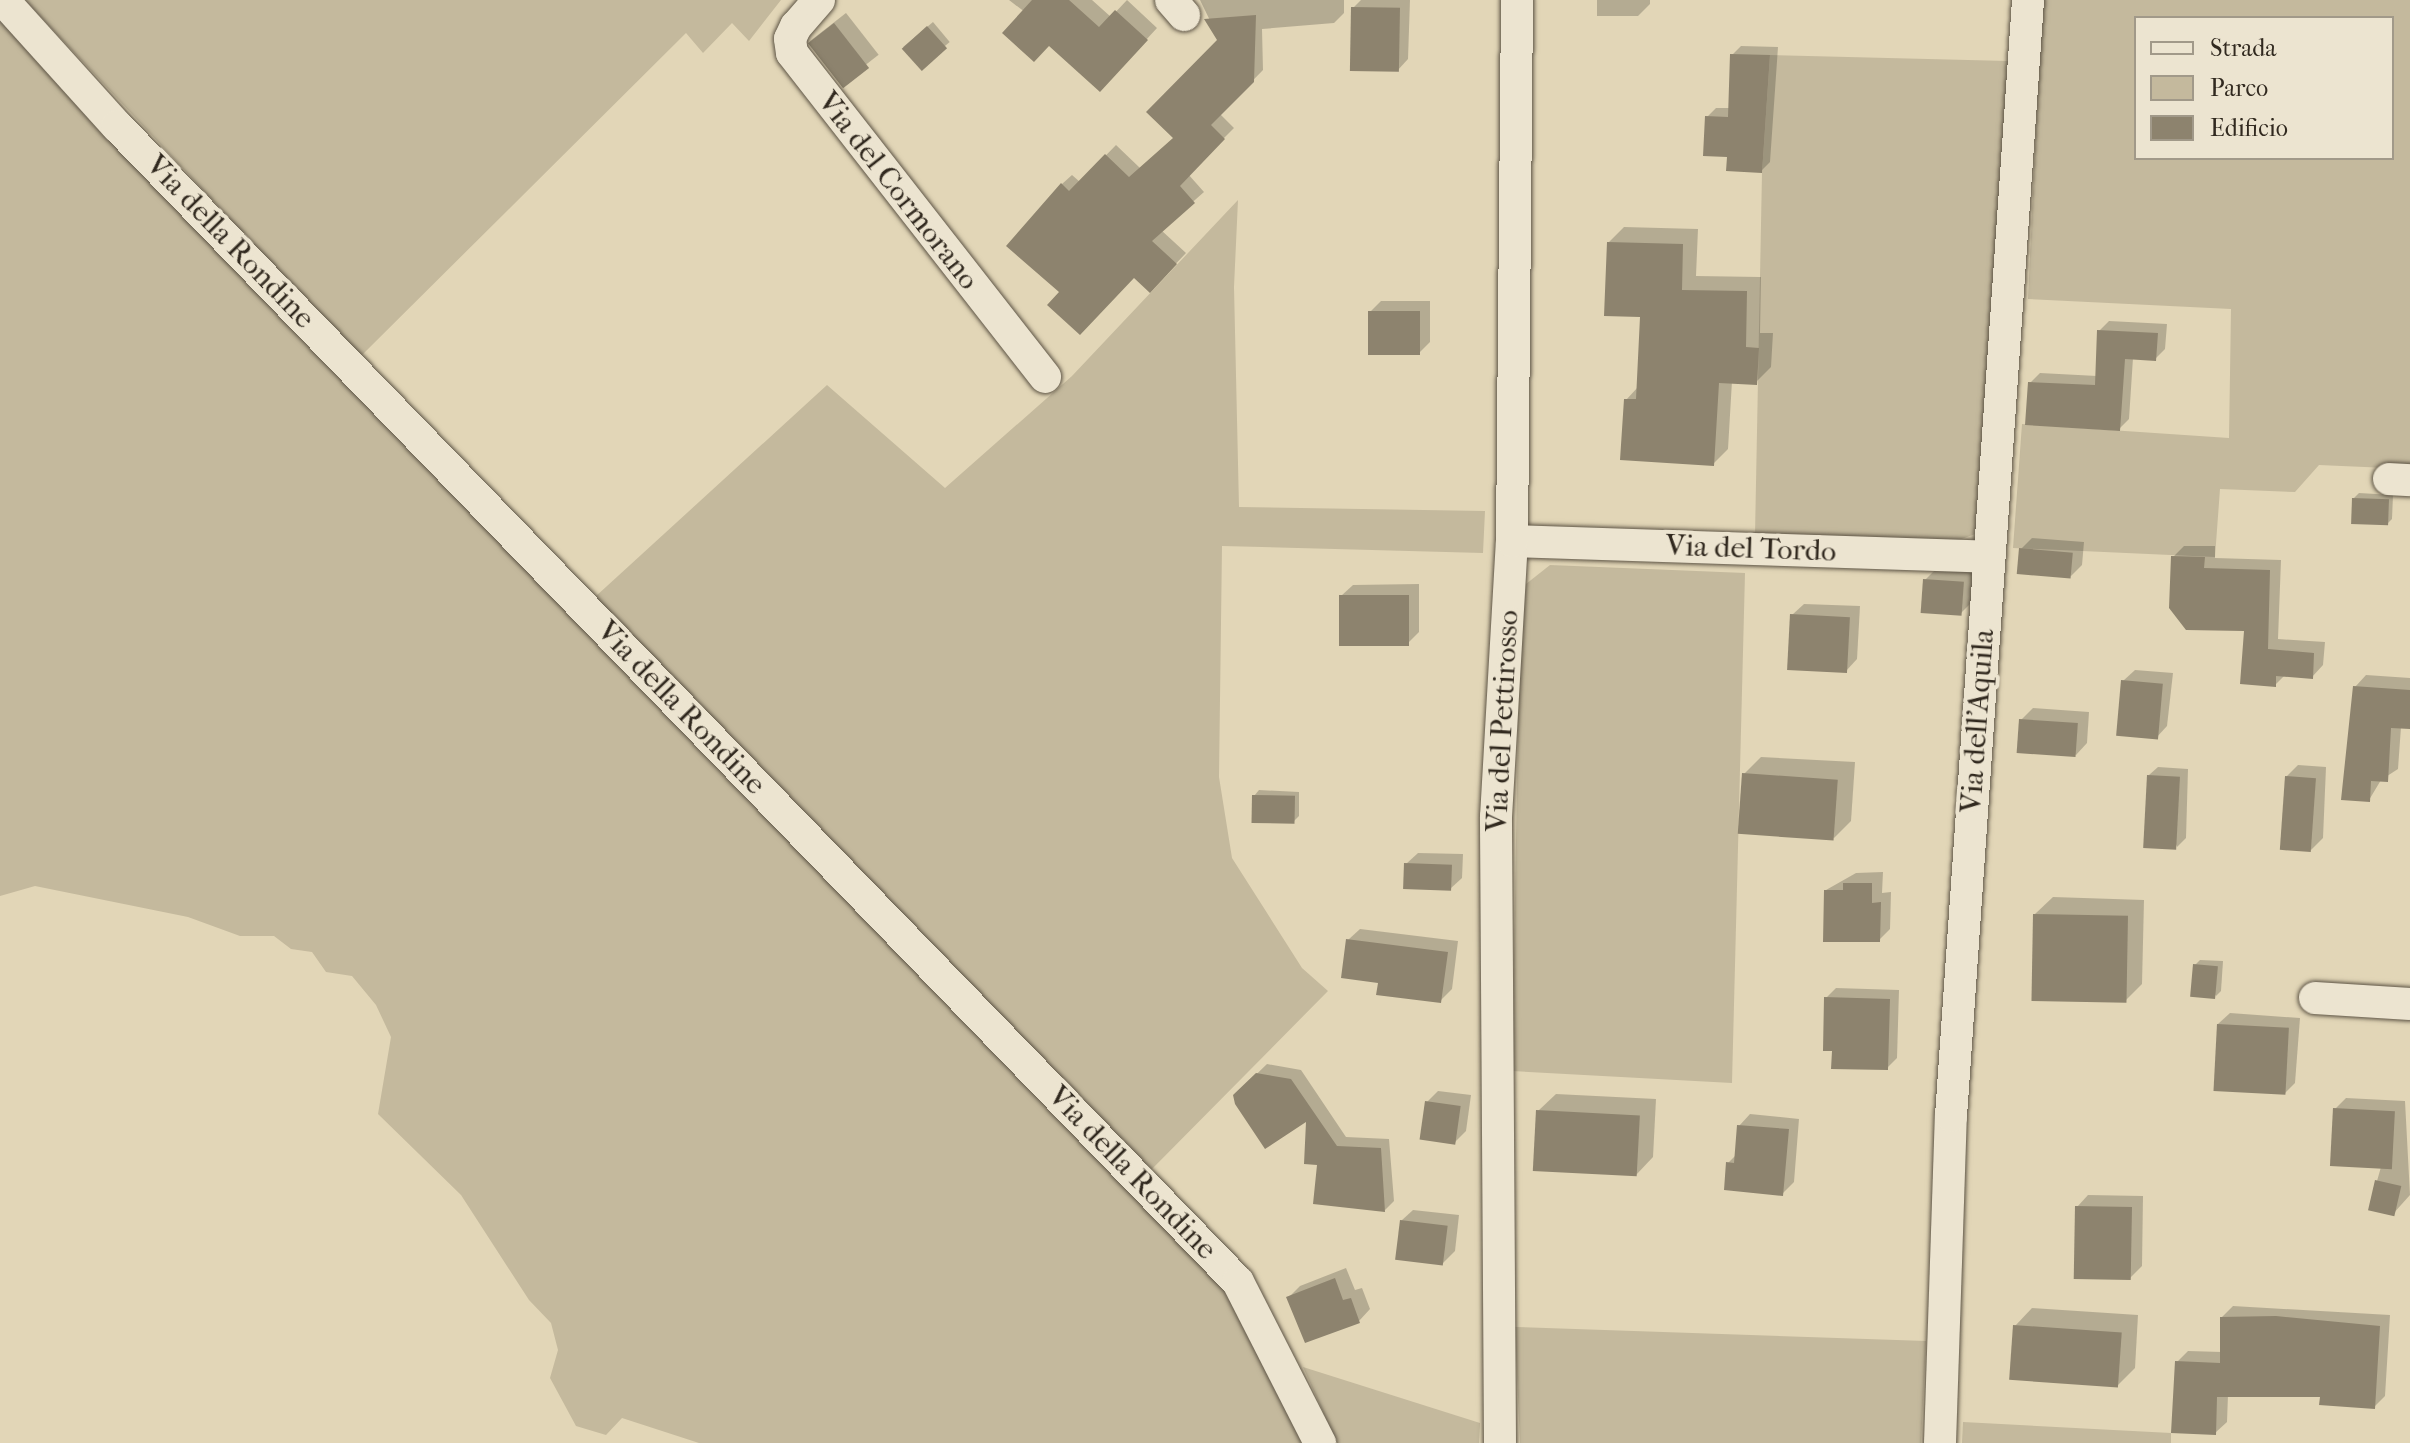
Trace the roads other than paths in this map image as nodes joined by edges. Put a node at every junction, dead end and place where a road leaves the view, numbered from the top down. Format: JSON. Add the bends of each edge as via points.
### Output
{"nodes":[{"id":1,"x":3,"y":0,"type":"edge"},
{"id":2,"x":819,"y":0,"type":"edge"},
{"id":3,"x":1517,"y":0,"type":"edge"},
{"id":4,"x":2028,"y":0,"type":"edge"},
{"id":5,"x":1045,"y":377,"type":"dead end"},
{"id":6,"x":1512,"y":541,"type":"junction"},
{"id":7,"x":1989,"y":557,"type":"junction"},
{"id":8,"x":2315,"y":998,"type":"dead end"},
{"id":9,"x":2410,"y":1004,"type":"edge"},
{"id":10,"x":1320,"y":1443,"type":"edge"},
{"id":11,"x":1500,"y":1443,"type":"edge"},
{"id":12,"x":1940,"y":1443,"type":"edge"}],
"edges":[{"from":1,"to":10,"type":"street","name":"Via della Rondine","via":[[117,126],[1238,1282]]},
{"from":2,"to":5,"type":"street","name":"Via del Cormorano","via":[[796,26],[790,39],[792,53]]},
{"from":3,"to":6,"type":"street","name":"Via del Pettirosso"},
{"from":4,"to":7,"type":"street","name":"Via dell'Aquila"},
{"from":6,"to":7,"type":"street","name":"Via del Tordo"},
{"from":6,"to":11,"type":"street","name":"Via del Pettirosso","via":[[1496,817]]},
{"from":7,"to":12,"type":"street","name":"Via dell'Aquila","via":[[1951,1116]]},
{"from":8,"to":9,"type":"street"}]}
